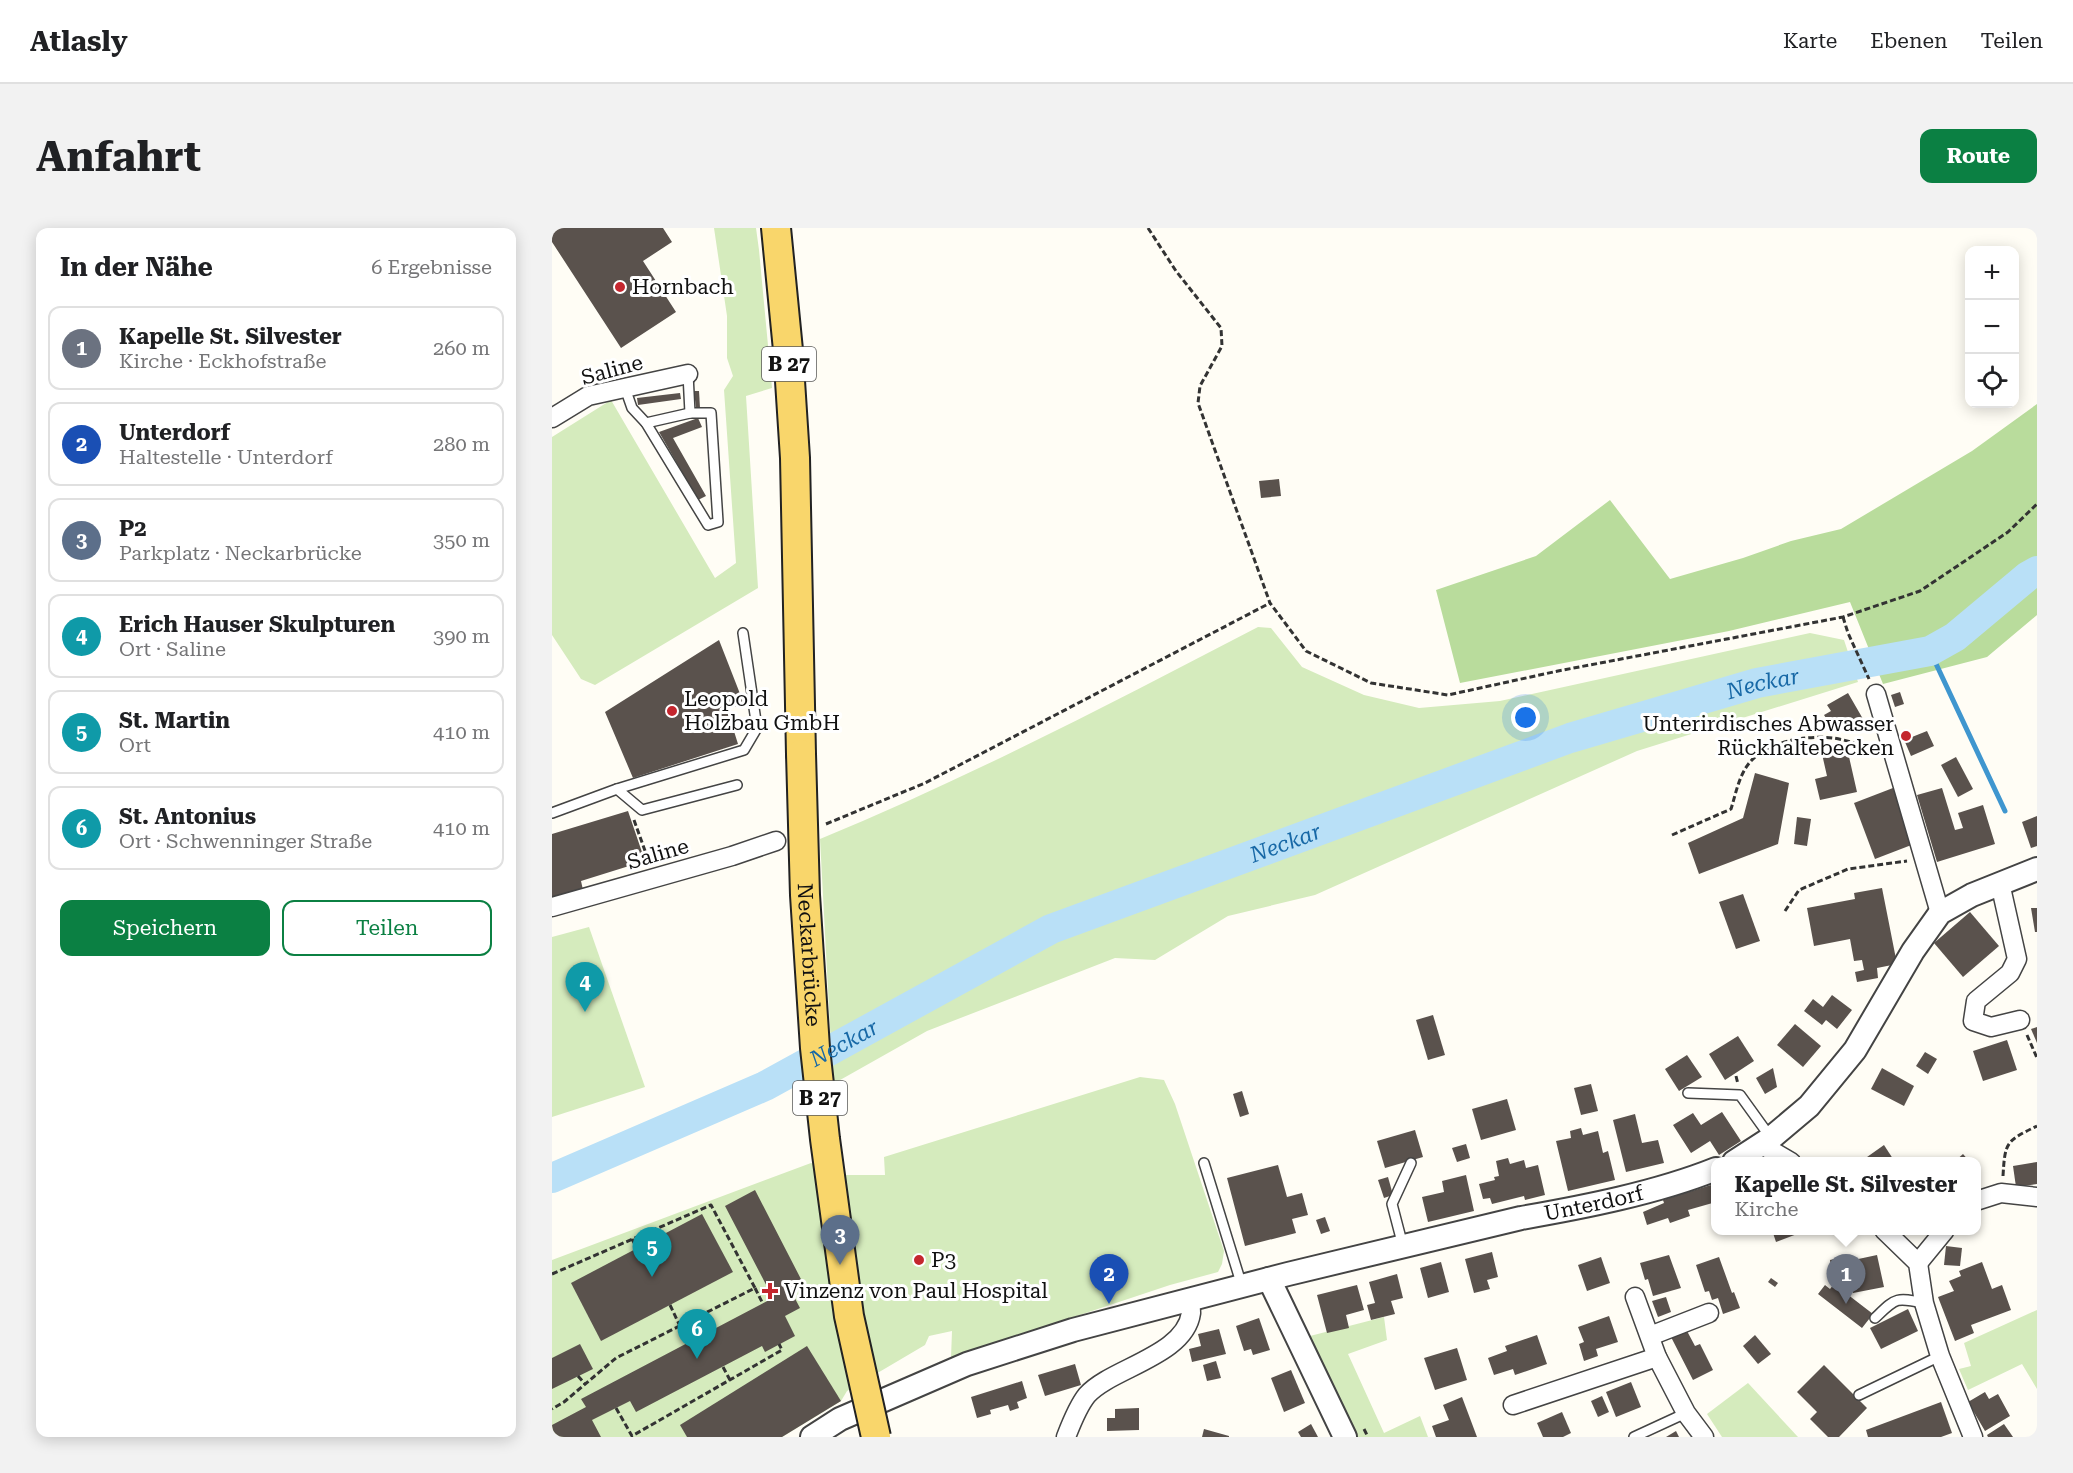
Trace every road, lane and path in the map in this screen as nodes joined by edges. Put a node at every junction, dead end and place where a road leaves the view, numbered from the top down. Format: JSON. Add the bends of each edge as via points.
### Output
{"nodes":[{"id":1,"x":1148,"y":228,"type":"edge"},
{"id":2,"x":778,"y":232,"type":"edge"},
{"id":3,"x":688,"y":374,"type":"joint"},
{"id":4,"x":626,"y":388,"type":"junction"},
{"id":5,"x":690,"y":413,"type":"junction"},
{"id":6,"x":552,"y":418,"type":"edge"},
{"id":7,"x":646,"y":423,"type":"junction"},
{"id":8,"x":2037,"y":504,"type":"edge"},
{"id":9,"x":1270,"y":603,"type":"junction"},
{"id":10,"x":1843,"y":617,"type":"junction"},
{"id":11,"x":743,"y":633,"type":"dead end"},
{"id":12,"x":1876,"y":694,"type":"joint"},
{"id":13,"x":1895,"y":758,"type":"junction"},
{"id":14,"x":738,"y":785,"type":"dead end"},
{"id":15,"x":617,"y":789,"type":"junction"},
{"id":16,"x":552,"y":813,"type":"edge"},
{"id":17,"x":633,"y":817,"type":"dead end"},
{"id":18,"x":818,"y":827,"type":"dead end"},
{"id":19,"x":1672,"y":835,"type":"dead end"},
{"id":20,"x":776,"y":841,"type":"dead end"},
{"id":21,"x":1924,"y":858,"type":"junction"},
{"id":22,"x":2037,"y":869,"type":"edge"},
{"id":23,"x":654,"y":878,"type":"junction"},
{"id":24,"x":2001,"y":883,"type":"junction"},
{"id":25,"x":552,"y":907,"type":"edge"},
{"id":26,"x":1785,"y":911,"type":"dead end"},
{"id":27,"x":1940,"y":913,"type":"junction"},
{"id":28,"x":2020,"y":1020,"type":"joint"},
{"id":29,"x":2037,"y":1058,"type":"edge"},
{"id":30,"x":1688,"y":1093,"type":"dead end"},
{"id":31,"x":2037,"y":1126,"type":"edge"},
{"id":32,"x":1766,"y":1142,"type":"junction"},
{"id":33,"x":1741,"y":1157,"type":"edge"},
{"id":34,"x":1786,"y":1157,"type":"edge"},
{"id":35,"x":1204,"y":1163,"type":"dead end"},
{"id":36,"x":1411,"y":1163,"type":"dead end"},
{"id":37,"x":1711,"y":1171,"type":"edge"},
{"id":38,"x":2001,"y":1193,"type":"junction"},
{"id":39,"x":2037,"y":1197,"type":"edge"},
{"id":40,"x":1981,"y":1200,"type":"edge"},
{"id":41,"x":1889,"y":1235,"type":"edge"},
{"id":42,"x":1941,"y":1235,"type":"edge"},
{"id":43,"x":633,"y":1239,"type":"junction"},
{"id":44,"x":1403,"y":1246,"type":"junction"},
{"id":45,"x":637,"y":1248,"type":"dead end"},
{"id":46,"x":1918,"y":1263,"type":"junction"},
{"id":47,"x":552,"y":1274,"type":"edge"},
{"id":48,"x":1269,"y":1279,"type":"junction"},
{"id":49,"x":1242,"y":1286,"type":"junction"},
{"id":50,"x":755,"y":1288,"type":"junction"},
{"id":51,"x":1635,"y":1297,"type":"dead end"},
{"id":52,"x":1190,"y":1299,"type":"junction"},
{"id":53,"x":1924,"y":1303,"type":"junction"},
{"id":54,"x":763,"y":1304,"type":"dead end"},
{"id":55,"x":670,"y":1305,"type":"dead end"},
{"id":56,"x":1709,"y":1313,"type":"dead end"},
{"id":57,"x":1875,"y":1318,"type":"dead end"},
{"id":58,"x":689,"y":1322,"type":"junction"},
{"id":59,"x":680,"y":1326,"type":"junction"},
{"id":60,"x":1650,"y":1336,"type":"junction"},
{"id":61,"x":697,"y":1338,"type":"dead end"},
{"id":62,"x":779,"y":1344,"type":"dead end"},
{"id":63,"x":1940,"y":1356,"type":"junction"},
{"id":64,"x":1657,"y":1357,"type":"junction"},
{"id":65,"x":723,"y":1367,"type":"dead end"},
{"id":66,"x":578,"y":1376,"type":"dead end"},
{"id":67,"x":730,"y":1380,"type":"junction"},
{"id":68,"x":586,"y":1384,"type":"junction"},
{"id":69,"x":1858,"y":1395,"type":"dead end"},
{"id":70,"x":1513,"y":1405,"type":"dead end"},
{"id":71,"x":616,"y":1408,"type":"dead end"},
{"id":72,"x":552,"y":1409,"type":"edge"},
{"id":73,"x":1686,"y":1413,"type":"junction"},
{"id":74,"x":632,"y":1437,"type":"edge"},
{"id":75,"x":812,"y":1437,"type":"edge"},
{"id":76,"x":876,"y":1437,"type":"edge"},
{"id":77,"x":1066,"y":1437,"type":"edge"},
{"id":78,"x":1345,"y":1437,"type":"edge"},
{"id":79,"x":1634,"y":1437,"type":"edge"},
{"id":80,"x":1704,"y":1437,"type":"edge"},
{"id":81,"x":1973,"y":1437,"type":"edge"}],
"edges":[{"from":1,"to":9,"type":"path","via":[[1221,328],[1222,345],[1200,386],[1198,403]]},
{"from":2,"to":76,"type":"main road","name":"Neckarbrücke","number":"B 27","bridge":true,"via":[[795,458],[798,691],[815,1048],[849,1316]]},
{"from":3,"to":4,"type":"street","name":"Saline"},
{"from":3,"to":5,"type":"lane"},
{"from":4,"to":6,"type":"street","name":"Saline","via":[[588,396]]},
{"from":4,"to":7,"type":"lane","via":[[632,408]]},
{"from":5,"to":7,"type":"lane"},
{"from":5,"to":7,"type":"lane","via":[[711,413],[718,522],[708,525]]},
{"from":8,"to":10,"type":"path","via":[[2008,532],[1920,591]]},
{"from":9,"to":10,"type":"path","via":[[1306,651],[1371,683],[1448,695]]},
{"from":9,"to":18,"type":"path","via":[[925,783]]},
{"from":10,"to":12,"type":"path"},
{"from":11,"to":15,"type":"lane","via":[[757,728],[744,750]]},
{"from":12,"to":13,"type":"street"},
{"from":13,"to":19,"type":"path","via":[[1833,738],[1773,746],[1752,759],[1743,772],[1731,809]]},
{"from":13,"to":21,"type":"street"},
{"from":14,"to":15,"type":"lane","via":[[642,810]]},
{"from":15,"to":16,"type":"lane"},
{"from":17,"to":23,"type":"path"},
{"from":20,"to":23,"type":"street","name":"Saline"},
{"from":21,"to":26,"type":"path","via":[[1848,869],[1799,890]]},
{"from":21,"to":27,"type":"street"},
{"from":22,"to":24,"type":"street"},
{"from":23,"to":25,"type":"street","name":"Saline"},
{"from":24,"to":27,"type":"street"},
{"from":24,"to":28,"type":"street","via":[[2017,959],[2010,973],[1976,1001],[1973,1021],[1990,1027]]},
{"from":27,"to":32,"type":"street","via":[[1855,1050],[1809,1106]]},
{"from":28,"to":29,"type":"path"},
{"from":30,"to":32,"type":"lane","via":[[1740,1095]]},
{"from":31,"to":38,"type":"path","via":[[2014,1137],[2005,1151]]},
{"from":32,"to":33,"type":"street"},
{"from":32,"to":34,"type":"street"},
{"from":35,"to":49,"type":"lane"},
{"from":36,"to":44,"type":"lane","via":[[1392,1204]]},
{"from":37,"to":44,"type":"street","name":"Unterdorf","via":[[1659,1188]]},
{"from":38,"to":39,"type":"street"},
{"from":38,"to":40,"type":"street"},
{"from":41,"to":46,"type":"street"},
{"from":42,"to":46,"type":"street"},
{"from":43,"to":45,"type":"path"},
{"from":43,"to":47,"type":"path"},
{"from":43,"to":50,"type":"path","via":[[711,1205]]},
{"from":44,"to":48,"type":"street","name":"Unterdorf"},
{"from":46,"to":53,"type":"street"},
{"from":48,"to":49,"type":"street","name":"Unterdorf"},
{"from":48,"to":78,"type":"street"},
{"from":49,"to":52,"type":"street","name":"Unterdorf"},
{"from":50,"to":54,"type":"path"},
{"from":50,"to":58,"type":"path"},
{"from":51,"to":60,"type":"street"},
{"from":52,"to":75,"type":"street","name":"Unterdorf","via":[[1073,1330],[968,1364],[840,1419]]},
{"from":52,"to":77,"type":"street","via":[[1191,1313],[1178,1336],[1157,1354],[1087,1395]]},
{"from":53,"to":57,"type":"lane","via":[[1896,1300]]},
{"from":53,"to":63,"type":"street"},
{"from":55,"to":59,"type":"path"},
{"from":56,"to":60,"type":"street"},
{"from":58,"to":59,"type":"path"},
{"from":58,"to":61,"type":"path"},
{"from":59,"to":68,"type":"path","via":[[616,1358]]},
{"from":60,"to":64,"type":"street"},
{"from":62,"to":67,"type":"path","via":[[782,1350]]},
{"from":63,"to":69,"type":"lane"},
{"from":63,"to":81,"type":"street"},
{"from":64,"to":70,"type":"street"},
{"from":64,"to":73,"type":"street"},
{"from":65,"to":67,"type":"path"},
{"from":66,"to":68,"type":"path"},
{"from":67,"to":74,"type":"path"},
{"from":68,"to":72,"type":"path"},
{"from":71,"to":74,"type":"path"},
{"from":73,"to":79,"type":"lane"},
{"from":73,"to":80,"type":"street"}]}
